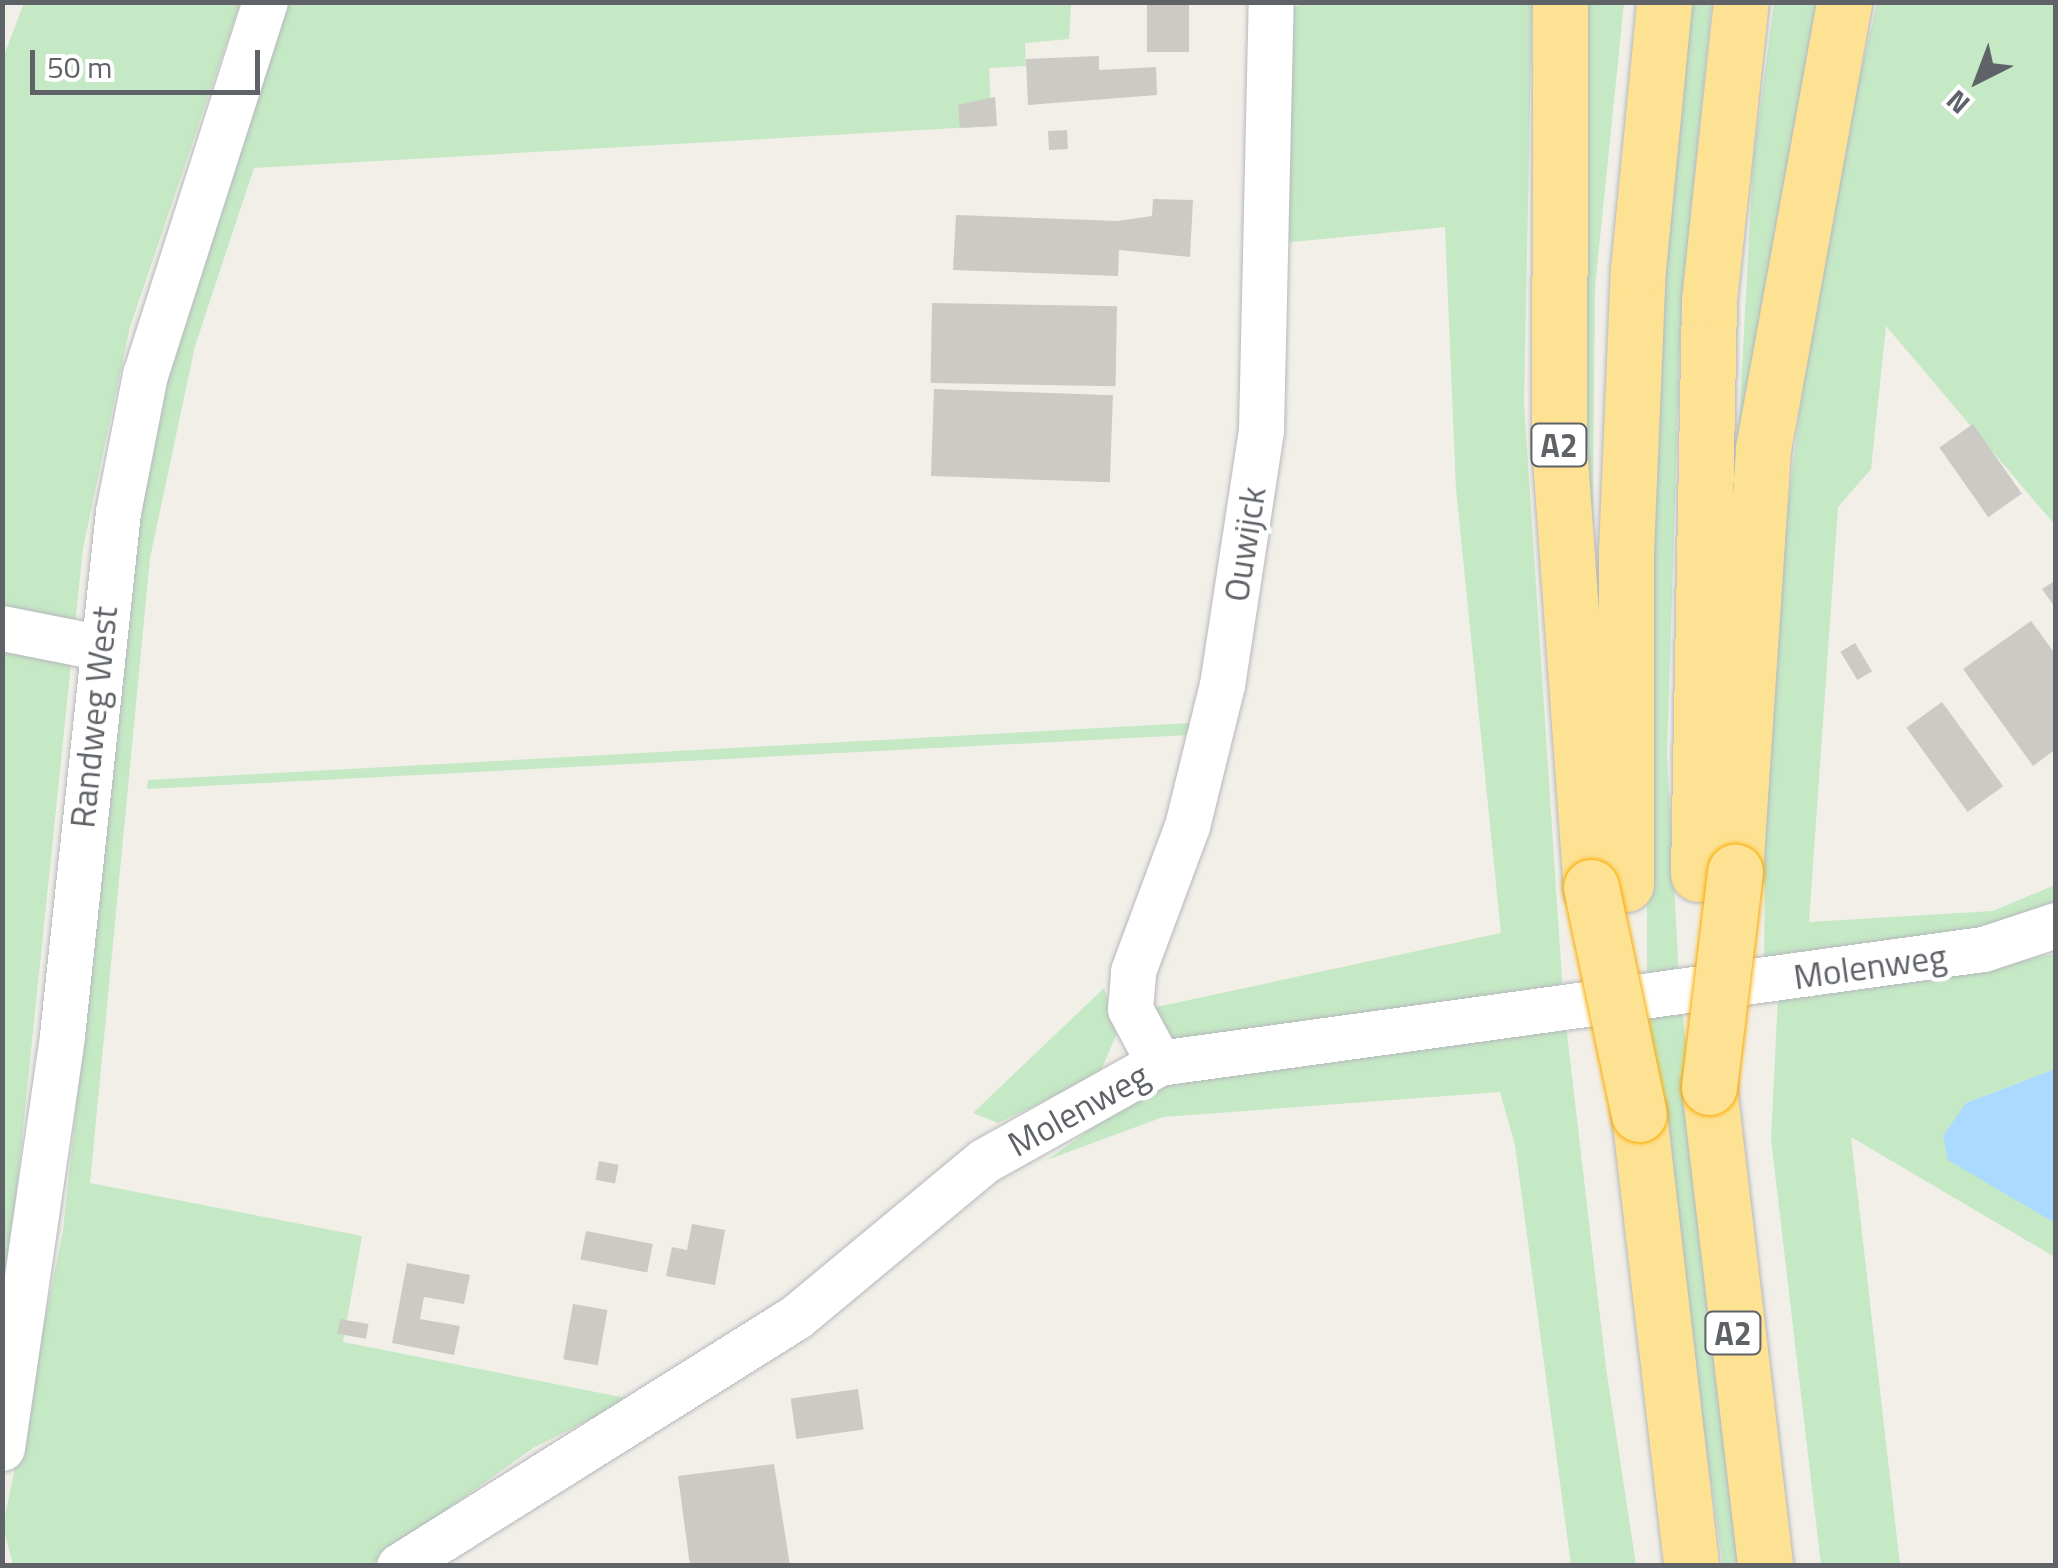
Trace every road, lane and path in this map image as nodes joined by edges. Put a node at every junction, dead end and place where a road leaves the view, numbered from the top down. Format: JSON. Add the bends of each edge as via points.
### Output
{"nodes":[{"id":1,"x":265,"y":2,"type":"edge"},
{"id":2,"x":1271,"y":2,"type":"edge"},
{"id":3,"x":1560,"y":2,"type":"edge"},
{"id":4,"x":1664,"y":2,"type":"edge"},
{"id":5,"x":1741,"y":2,"type":"edge"},
{"id":6,"x":1844,"y":2,"type":"edge"},
{"id":7,"x":2,"y":628,"type":"edge"},
{"id":8,"x":98,"y":647,"type":"junction"},
{"id":9,"x":1716,"y":873,"type":"junction"},
{"id":10,"x":1608,"y":886,"type":"junction"},
{"id":11,"x":2056,"y":925,"type":"edge"},
{"id":12,"x":1159,"y":1063,"type":"junction"},
{"id":13,"x":2,"y":1448,"type":"edge"},
{"id":14,"x":400,"y":1566,"type":"edge"},
{"id":15,"x":1691,"y":1566,"type":"edge"},
{"id":16,"x":1764,"y":1566,"type":"edge"}],
"edges":[{"from":1,"to":8,"type":"street","name":"Randweg West","via":[[145,375]]},
{"from":2,"to":12,"type":"street","name":"Ouwijck","via":[[1261,430],[1222,685],[1186,826],[1134,971],[1130,1009]]},
{"from":3,"to":10,"type":"highway","number":"A2","via":[[1560,445]]},
{"from":4,"to":10,"type":"highway","number":"A2","via":[[1638,269]]},
{"from":5,"to":9,"type":"highway","number":"A2","via":[[1708,319]]},
{"from":6,"to":9,"type":"highway","number":"A2","via":[[1764,449]]},
{"from":7,"to":8,"type":"street"},
{"from":8,"to":13,"type":"street","name":"Randweg West","via":[[62,1036]]},
{"from":9,"to":16,"type":"highway","number":"A2","bridge":true,"via":[[1710,1094]]},
{"from":10,"to":15,"type":"highway","number":"A2","bridge":true},
{"from":11,"to":12,"type":"street","name":"Molenweg","via":[[1984,950]]},
{"from":12,"to":14,"type":"street","name":"Molenweg","via":[[984,1161],[796,1317]]}]}
